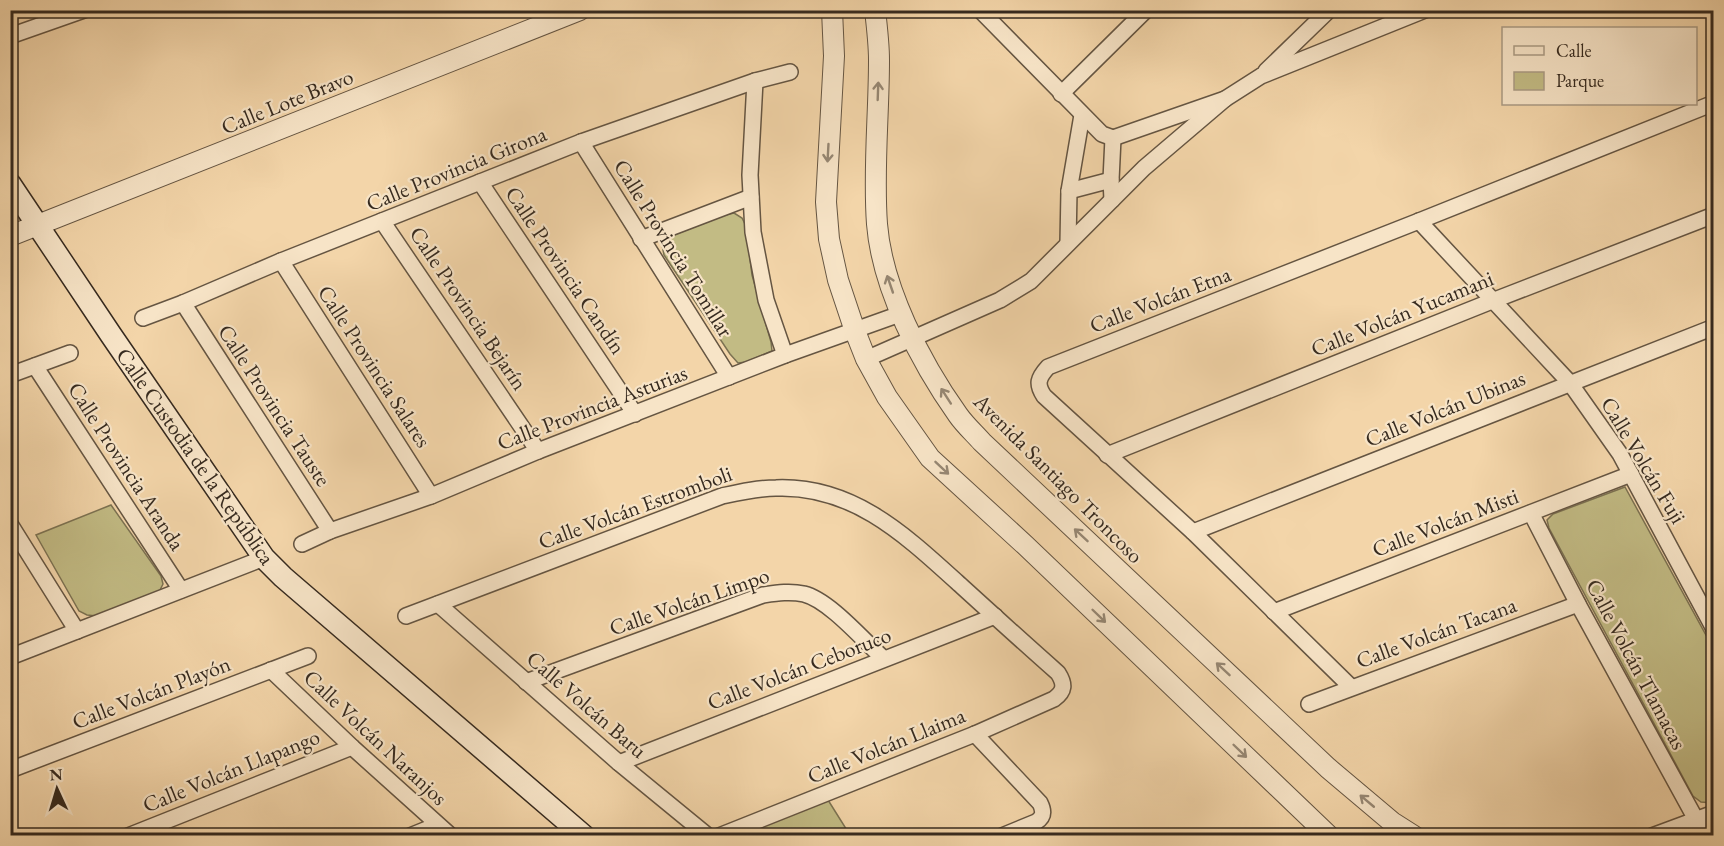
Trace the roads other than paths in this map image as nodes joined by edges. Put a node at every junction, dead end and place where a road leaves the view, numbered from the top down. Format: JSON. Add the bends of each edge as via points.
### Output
{"nodes":[{"id":1,"x":84,"y":10,"type":"edge"},
{"id":2,"x":580,"y":10,"type":"edge"},
{"id":3,"x":832,"y":10,"type":"edge"},
{"id":4,"x":876,"y":10,"type":"edge"},
{"id":5,"x":980,"y":10,"type":"edge"},
{"id":6,"x":1146,"y":10,"type":"edge"},
{"id":7,"x":1329,"y":10,"type":"edge"},
{"id":8,"x":1425,"y":10,"type":"edge"},
{"id":9,"x":10,"y":36,"type":"edge"},
{"id":10,"x":790,"y":72,"type":"dead end"},
{"id":11,"x":1261,"y":76,"type":"junction"},
{"id":12,"x":755,"y":81,"type":"junction"},
{"id":13,"x":1061,"y":94,"type":"junction"},
{"id":14,"x":1225,"y":99,"type":"junction"},
{"id":15,"x":1713,"y":103,"type":"edge"},
{"id":16,"x":1082,"y":115,"type":"junction"},
{"id":17,"x":1113,"y":138,"type":"junction"},
{"id":18,"x":581,"y":142,"type":"junction"},
{"id":19,"x":1111,"y":180,"type":"junction"},
{"id":20,"x":480,"y":182,"type":"junction"},
{"id":21,"x":10,"y":184,"type":"edge"},
{"id":22,"x":1069,"y":191,"type":"junction"},
{"id":23,"x":751,"y":197,"type":"junction"},
{"id":24,"x":1112,"y":200,"type":"junction"},
{"id":25,"x":1713,"y":215,"type":"edge"},
{"id":26,"x":382,"y":221,"type":"junction"},
{"id":27,"x":1419,"y":221,"type":"junction"},
{"id":28,"x":38,"y":225,"type":"junction"},
{"id":29,"x":10,"y":236,"type":"edge"},
{"id":30,"x":641,"y":238,"type":"junction"},
{"id":31,"x":1068,"y":243,"type":"junction"},
{"id":32,"x":281,"y":261,"type":"junction"},
{"id":33,"x":1492,"y":301,"type":"junction"},
{"id":34,"x":183,"y":303,"type":"junction"},
{"id":35,"x":900,"y":314,"type":"junction"},
{"id":36,"x":143,"y":318,"type":"dead end"},
{"id":37,"x":1713,"y":327,"type":"edge"},
{"id":38,"x":855,"y":331,"type":"junction"},
{"id":39,"x":912,"y":338,"type":"junction"},
{"id":40,"x":70,"y":353,"type":"dead end"},
{"id":41,"x":784,"y":355,"type":"junction"},
{"id":42,"x":866,"y":359,"type":"junction"},
{"id":43,"x":35,"y":366,"type":"junction"},
{"id":44,"x":10,"y":375,"type":"edge"},
{"id":45,"x":729,"y":377,"type":"junction"},
{"id":46,"x":1570,"y":383,"type":"junction"},
{"id":47,"x":635,"y":414,"type":"junction"},
{"id":48,"x":538,"y":451,"type":"junction"},
{"id":49,"x":1107,"y":455,"type":"junction"},
{"id":50,"x":1631,"y":474,"type":"junction"},
{"id":51,"x":431,"y":496,"type":"junction"},
{"id":52,"x":1532,"y":513,"type":"junction"},
{"id":53,"x":10,"y":524,"type":"edge"},
{"id":54,"x":330,"y":531,"type":"junction"},
{"id":55,"x":1193,"y":532,"type":"junction"},
{"id":56,"x":302,"y":543,"type":"dead end"},
{"id":57,"x":264,"y":558,"type":"junction"},
{"id":58,"x":181,"y":590,"type":"junction"},
{"id":59,"x":438,"y":604,"type":"junction"},
{"id":60,"x":1578,"y":604,"type":"junction"},
{"id":61,"x":1274,"y":612,"type":"junction"},
{"id":62,"x":406,"y":616,"type":"dead end"},
{"id":63,"x":994,"y":616,"type":"junction"},
{"id":64,"x":1713,"y":629,"type":"edge"},
{"id":65,"x":77,"y":631,"type":"junction"},
{"id":66,"x":308,"y":656,"type":"dead end"},
{"id":67,"x":10,"y":657,"type":"edge"},
{"id":68,"x":883,"y":658,"type":"junction"},
{"id":69,"x":271,"y":670,"type":"junction"},
{"id":70,"x":526,"y":682,"type":"junction"},
{"id":71,"x":1351,"y":687,"type":"junction"},
{"id":72,"x":1064,"y":688,"type":"joint"},
{"id":73,"x":1309,"y":704,"type":"dead end"},
{"id":74,"x":975,"y":734,"type":"junction"},
{"id":75,"x":351,"y":747,"type":"junction"},
{"id":76,"x":620,"y":763,"type":"junction"},
{"id":77,"x":10,"y":770,"type":"edge"},
{"id":78,"x":1713,"y":813,"type":"edge"},
{"id":79,"x":1696,"y":820,"type":"junction"},
{"id":80,"x":437,"y":825,"type":"junction"},
{"id":81,"x":128,"y":836,"type":"edge"},
{"id":82,"x":410,"y":836,"type":"edge"},
{"id":83,"x":451,"y":836,"type":"edge"},
{"id":84,"x":584,"y":836,"type":"edge"},
{"id":85,"x":708,"y":836,"type":"edge"},
{"id":86,"x":719,"y":836,"type":"edge"},
{"id":87,"x":1002,"y":836,"type":"edge"},
{"id":88,"x":1329,"y":836,"type":"edge"},
{"id":89,"x":1414,"y":836,"type":"edge"},
{"id":90,"x":1652,"y":836,"type":"edge"},
{"id":91,"x":1705,"y":836,"type":"edge"}],
"edges":[{"from":1,"to":9,"type":"street"},
{"from":2,"to":28,"type":"street","name":"Calle Lote Bravo"},
{"from":3,"to":38,"type":"street","one_way":true,"via":[[834,56],[826,202],[838,280]]},
{"from":35,"to":4,"type":"street","name":"Avenida Santiago Troncoso","one_way":true,"via":[[877,226]]},
{"from":5,"to":13,"type":"street"},
{"from":6,"to":13,"type":"street"},
{"from":7,"to":11,"type":"street"},
{"from":8,"to":11,"type":"street"},
{"from":10,"to":12,"type":"street","name":"Calle Provincia Girona"},
{"from":11,"to":14,"type":"street"},
{"from":12,"to":18,"type":"street","name":"Calle Provincia Girona"},
{"from":12,"to":23,"type":"street"},
{"from":13,"to":16,"type":"street"},
{"from":14,"to":17,"type":"street"},
{"from":14,"to":24,"type":"street"},
{"from":15,"to":27,"type":"street","name":"Calle Volcán Etna"},
{"from":16,"to":17,"type":"street","via":[[1102,134]]},
{"from":16,"to":22,"type":"street"},
{"from":17,"to":19,"type":"street"},
{"from":18,"to":20,"type":"street","name":"Calle Provincia Girona"},
{"from":18,"to":30,"type":"street","name":"Calle Provincia Tomillar"},
{"from":19,"to":22,"type":"street"},
{"from":19,"to":24,"type":"street"},
{"from":20,"to":26,"type":"street","name":"Calle Provincia Girona"},
{"from":20,"to":47,"type":"street","name":"Calle Provincia Candín"},
{"from":21,"to":28,"type":"main road","name":"Calle Custodia de la República"},
{"from":22,"to":31,"type":"street"},
{"from":23,"to":30,"type":"street"},
{"from":23,"to":41,"type":"street","via":[[753,232],[766,300]]},
{"from":24,"to":31,"type":"street"},
{"from":25,"to":33,"type":"street","name":"Calle Volcán Yucamani"},
{"from":26,"to":32,"type":"street","name":"Calle Provincia Girona"},
{"from":26,"to":48,"type":"street","name":"Calle Provincia Bejarín"},
{"from":27,"to":33,"type":"street","name":"Calle Volcán Fuji"},
{"from":27,"to":49,"type":"street","name":"Calle Volcán Etna","via":[[1048,367],[1040,375],[1039,389]]},
{"from":28,"to":29,"type":"street","name":"Calle Lote Bravo"},
{"from":28,"to":57,"type":"main road","name":"Calle Custodia de la República"},
{"from":30,"to":45,"type":"street","name":"Calle Provincia Tomillar"},
{"from":31,"to":39,"type":"street","via":[[1015,292]]},
{"from":32,"to":34,"type":"street","name":"Calle Provincia Girona"},
{"from":32,"to":51,"type":"street","name":"Calle Provincia Salares"},
{"from":33,"to":46,"type":"street","name":"Calle Volcán Fuji"},
{"from":33,"to":49,"type":"street","name":"Calle Volcán Yucamani"},
{"from":34,"to":36,"type":"street","name":"Calle Provincia Girona"},
{"from":34,"to":54,"type":"street","name":"Calle Provincia Tauste"},
{"from":35,"to":38,"type":"street","name":"Calle Provincia Asturias"},
{"from":35,"to":39,"type":"street","name":"Avenida Santiago Troncoso"},
{"from":37,"to":46,"type":"street","name":"Calle Volcán Ubinas"},
{"from":38,"to":41,"type":"street","name":"Calle Provincia Asturias"},
{"from":38,"to":42,"type":"street"},
{"from":39,"to":42,"type":"street"},
{"from":89,"to":39,"type":"street","name":"Avenida Santiago Troncoso","one_way":true,"via":[[1328,768],[982,442],[959,416]]},
{"from":40,"to":43,"type":"street"},
{"from":41,"to":45,"type":"street","name":"Calle Provincia Asturias"},
{"from":42,"to":88,"type":"street","one_way":true,"via":[[930,458]]},
{"from":43,"to":44,"type":"street"},
{"from":43,"to":58,"type":"street","name":"Calle Provincia Aranda"},
{"from":45,"to":47,"type":"street","name":"Calle Provincia Asturias"},
{"from":46,"to":50,"type":"street","name":"Calle Volcán Fuji"},
{"from":46,"to":55,"type":"street","name":"Calle Volcán Ubinas"},
{"from":47,"to":48,"type":"street","name":"Calle Provincia Asturias"},
{"from":48,"to":51,"type":"street","name":"Calle Provincia Asturias"},
{"from":49,"to":55,"type":"street","name":"Calle Volcán Etna"},
{"from":50,"to":52,"type":"street","name":"Calle Volcán Misti"},
{"from":50,"to":64,"type":"street","name":"Calle Volcán Fuji"},
{"from":51,"to":54,"type":"street","name":"Calle Provincia Asturias"},
{"from":52,"to":60,"type":"street","name":"Calle Volcán Tlamacas"},
{"from":52,"to":61,"type":"street","name":"Calle Volcán Misti"},
{"from":53,"to":65,"type":"street"},
{"from":54,"to":56,"type":"street","name":"Calle Provincia Asturias"},
{"from":55,"to":61,"type":"street","name":"Calle Volcán Etna"},
{"from":57,"to":58,"type":"street"},
{"from":57,"to":84,"type":"main road","name":"Calle Custodia de la República"},
{"from":58,"to":65,"type":"street"},
{"from":59,"to":62,"type":"street","name":"Calle Volcán Estromboli"},
{"from":59,"to":63,"type":"street","name":"Calle Volcán Estromboli","via":[[722,496],[777,488],[807,489],[862,507],[914,543]]},
{"from":59,"to":70,"type":"street","name":"Calle Volcán Baru"},
{"from":60,"to":71,"type":"street","name":"Calle Volcán Tacana"},
{"from":60,"to":79,"type":"street","name":"Calle Volcán Tlamacas"},
{"from":61,"to":71,"type":"street","name":"Calle Volcán Etna"},
{"from":63,"to":68,"type":"street","name":"Calle Volcán Ceboruco"},
{"from":63,"to":72,"type":"street","name":"Calle Volcán Estromboli","via":[[1058,673]]},
{"from":65,"to":67,"type":"street"},
{"from":66,"to":69,"type":"street","name":"Calle Volcán Playón"},
{"from":68,"to":70,"type":"street","name":"Calle Volcán Limpo","via":[[828,606],[807,594],[786,592],[763,595]]},
{"from":68,"to":76,"type":"street","name":"Calle Volcán Ceboruco"},
{"from":69,"to":75,"type":"street","name":"Calle Volcán Naranjos"},
{"from":69,"to":77,"type":"street","name":"Calle Volcán Playón"},
{"from":70,"to":76,"type":"street","name":"Calle Volcán Baru"},
{"from":71,"to":73,"type":"street","name":"Calle Volcán Tacana"},
{"from":72,"to":74,"type":"street","name":"Calle Volcán Llaima","via":[[1054,699]]},
{"from":74,"to":86,"type":"street","name":"Calle Volcán Llaima"},
{"from":74,"to":87,"type":"street","via":[[1043,809],[1041,819]]},
{"from":75,"to":80,"type":"street","name":"Calle Volcán Naranjos"},
{"from":75,"to":81,"type":"street","name":"Calle Volcán Llapango"},
{"from":76,"to":85,"type":"street","name":"Calle Volcán Baru"},
{"from":78,"to":79,"type":"street"},
{"from":79,"to":90,"type":"street"},
{"from":79,"to":91,"type":"street","name":"Calle Volcán Tlamacas"},
{"from":80,"to":82,"type":"street"},
{"from":80,"to":83,"type":"street","name":"Calle Volcán Naranjos"}]}
